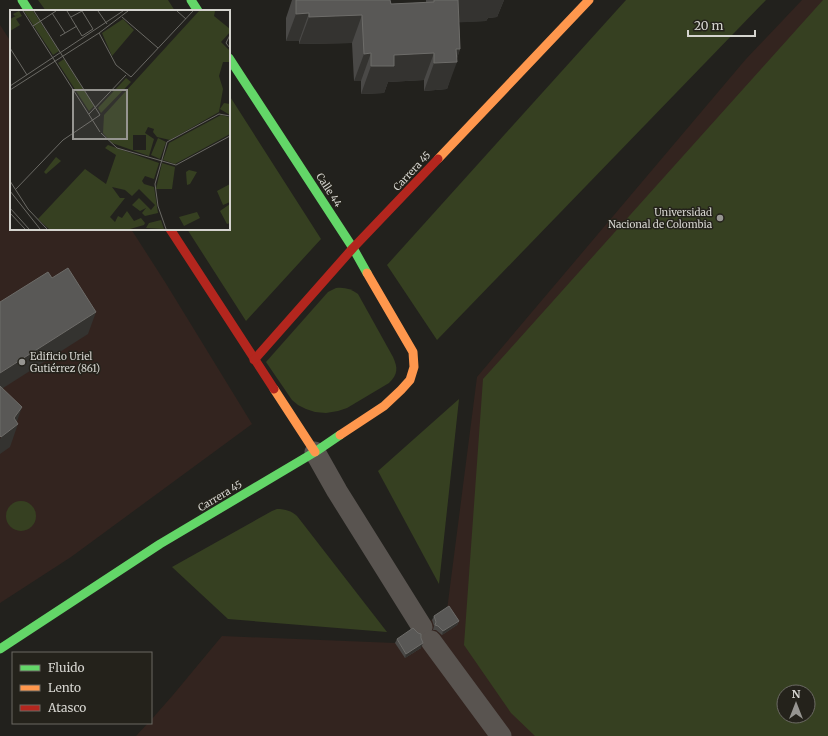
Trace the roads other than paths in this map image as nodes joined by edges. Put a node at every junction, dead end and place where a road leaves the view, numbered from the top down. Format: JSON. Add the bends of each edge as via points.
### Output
{"nodes":[{"id":1,"x":22,"y":0,"type":"edge"},
{"id":2,"x":191,"y":0,"type":"edge"},
{"id":3,"x":589,"y":0,"type":"edge"},
{"id":4,"x":28,"y":10,"type":"edge"},
{"id":5,"x":197,"y":10,"type":"edge"},
{"id":6,"x":230,"y":60,"type":"edge"},
{"id":7,"x":171,"y":230,"type":"edge"},
{"id":8,"x":353,"y":248,"type":"junction"},
{"id":9,"x":405,"y":338,"type":"joint"},
{"id":10,"x":254,"y":360,"type":"junction"},
{"id":11,"x":315,"y":452,"type":"junction"},
{"id":12,"x":0,"y":649,"type":"edge"},
{"id":13,"x":501,"y":736,"type":"edge"}],
"edges":[{"from":1,"to":4,"type":"street"},
{"from":2,"to":5,"type":"street"},
{"from":3,"to":8,"type":"street","name":"Carrera 45"},
{"from":6,"to":8,"type":"street","name":"Calle 44"},
{"from":7,"to":10,"type":"street"},
{"from":8,"to":9,"type":"street","name":"Calle 44"},
{"from":8,"to":10,"type":"street","name":"Carrera 45"},
{"from":9,"to":11,"type":"street","name":"Carrera 45","via":[[413,352],[414,367],[410,380],[384,406]]},
{"from":10,"to":11,"type":"street"},
{"from":11,"to":12,"type":"street","name":"Carrera 45","via":[[160,544]]},
{"from":11,"to":13,"type":"street","via":[[427,634]]}]}
